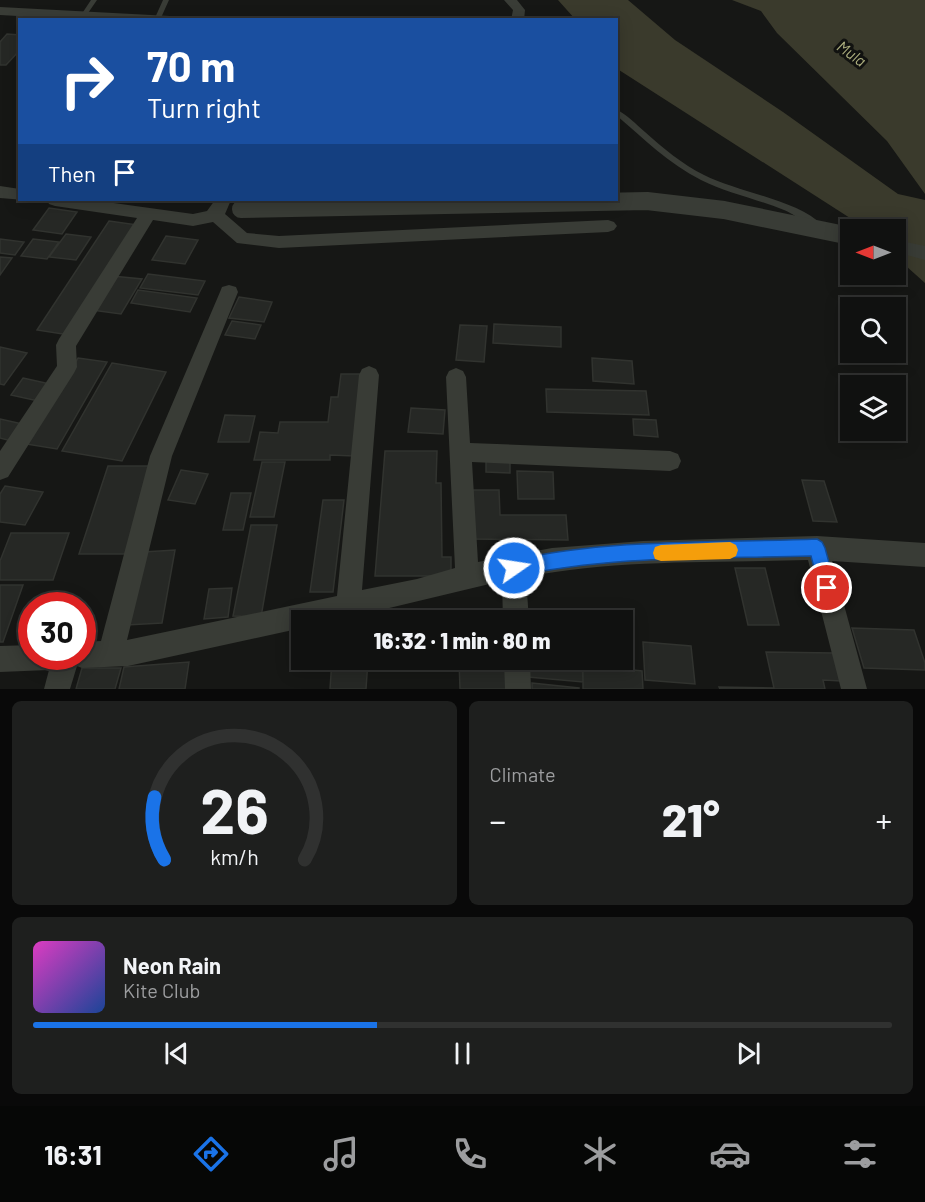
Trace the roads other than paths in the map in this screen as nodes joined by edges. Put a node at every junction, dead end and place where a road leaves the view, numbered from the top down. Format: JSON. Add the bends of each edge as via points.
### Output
{"nodes":[{"id":1,"x":94,"y":0,"type":"edge"},
{"id":2,"x":166,"y":0,"type":"edge"},
{"id":3,"x":510,"y":0,"type":"edge"},
{"id":4,"x":0,"y":11,"type":"edge"},
{"id":5,"x":84,"y":15,"type":"junction"},
{"id":6,"x":139,"y":18,"type":"edge"},
{"id":7,"x":157,"y":18,"type":"edge"},
{"id":8,"x":517,"y":18,"type":"edge"},
{"id":9,"x":618,"y":113,"type":"edge"},
{"id":10,"x":0,"y":192,"type":"edge"},
{"id":11,"x":18,"y":195,"type":"edge"},
{"id":12,"x":62,"y":201,"type":"edge"},
{"id":13,"x":220,"y":208,"type":"edge"},
{"id":14,"x":149,"y":213,"type":"junction"},
{"id":15,"x":608,"y":226,"type":"dead end"},
{"id":16,"x":824,"y":230,"type":"dead end"},
{"id":17,"x":840,"y":234,"type":"edge"},
{"id":18,"x":906,"y":248,"type":"edge"},
{"id":19,"x":925,"y":253,"type":"edge"},
{"id":20,"x":229,"y":292,"type":"dead end"},
{"id":21,"x":369,"y":375,"type":"dead end"},
{"id":22,"x":456,"y":376,"type":"dead end"},
{"id":23,"x":460,"y":452,"type":"junction"},
{"id":24,"x":670,"y":461,"type":"dead end"},
{"id":25,"x":0,"y":470,"type":"edge"},
{"id":26,"x":817,"y":548,"type":"junction"},
{"id":27,"x":925,"y":555,"type":"edge"},
{"id":28,"x":514,"y":568,"type":"junction"},
{"id":29,"x":467,"y":576,"type":"junction"},
{"id":30,"x":348,"y":606,"type":"junction"},
{"id":31,"x":516,"y":610,"type":"edge"},
{"id":32,"x":111,"y":654,"type":"junction"},
{"id":33,"x":96,"y":655,"type":"edge"},
{"id":34,"x":18,"y":658,"type":"edge"},
{"id":35,"x":0,"y":659,"type":"edge"},
{"id":36,"x":62,"y":670,"type":"edge"},
{"id":37,"x":518,"y":670,"type":"edge"},
{"id":38,"x":57,"y":689,"type":"edge"},
{"id":39,"x":518,"y":689,"type":"edge"},
{"id":40,"x":854,"y":689,"type":"edge"}],
"edges":[{"from":1,"to":5,"type":"lane"},
{"from":2,"to":7,"type":"lane"},
{"from":3,"to":8,"type":"street","via":[[519,10]]},
{"from":4,"to":5,"type":"street"},
{"from":5,"to":6,"type":"street"},
{"from":9,"to":16,"type":"lane","via":[[671,157],[705,179],[783,205]]},
{"from":10,"to":11,"type":"street"},
{"from":12,"to":14,"type":"street"},
{"from":13,"to":14,"type":"street","via":[[206,219]]},
{"from":13,"to":15,"type":"street","via":[[243,239],[279,242]]},
{"from":13,"to":17,"type":"street","bridge":true,"via":[[647,201],[696,204],[768,216]]},
{"from":14,"to":25,"type":"street","via":[[66,345],[67,367]]},
{"from":18,"to":19,"type":"street"},
{"from":20,"to":32,"type":"street","via":[[162,456]]},
{"from":21,"to":30,"type":"street"},
{"from":22,"to":23,"type":"street"},
{"from":23,"to":24,"type":"street"},
{"from":23,"to":29,"type":"street"},
{"from":26,"to":27,"type":"street"},
{"from":26,"to":28,"type":"street","via":[[632,554],[552,560]]},
{"from":26,"to":40,"type":"street"},
{"from":28,"to":29,"type":"street"},
{"from":28,"to":31,"type":"street"},
{"from":29,"to":30,"type":"street"},
{"from":30,"to":32,"type":"street"},
{"from":32,"to":33,"type":"street"},
{"from":34,"to":35,"type":"street"},
{"from":36,"to":38,"type":"street"},
{"from":37,"to":39,"type":"street"}]}
